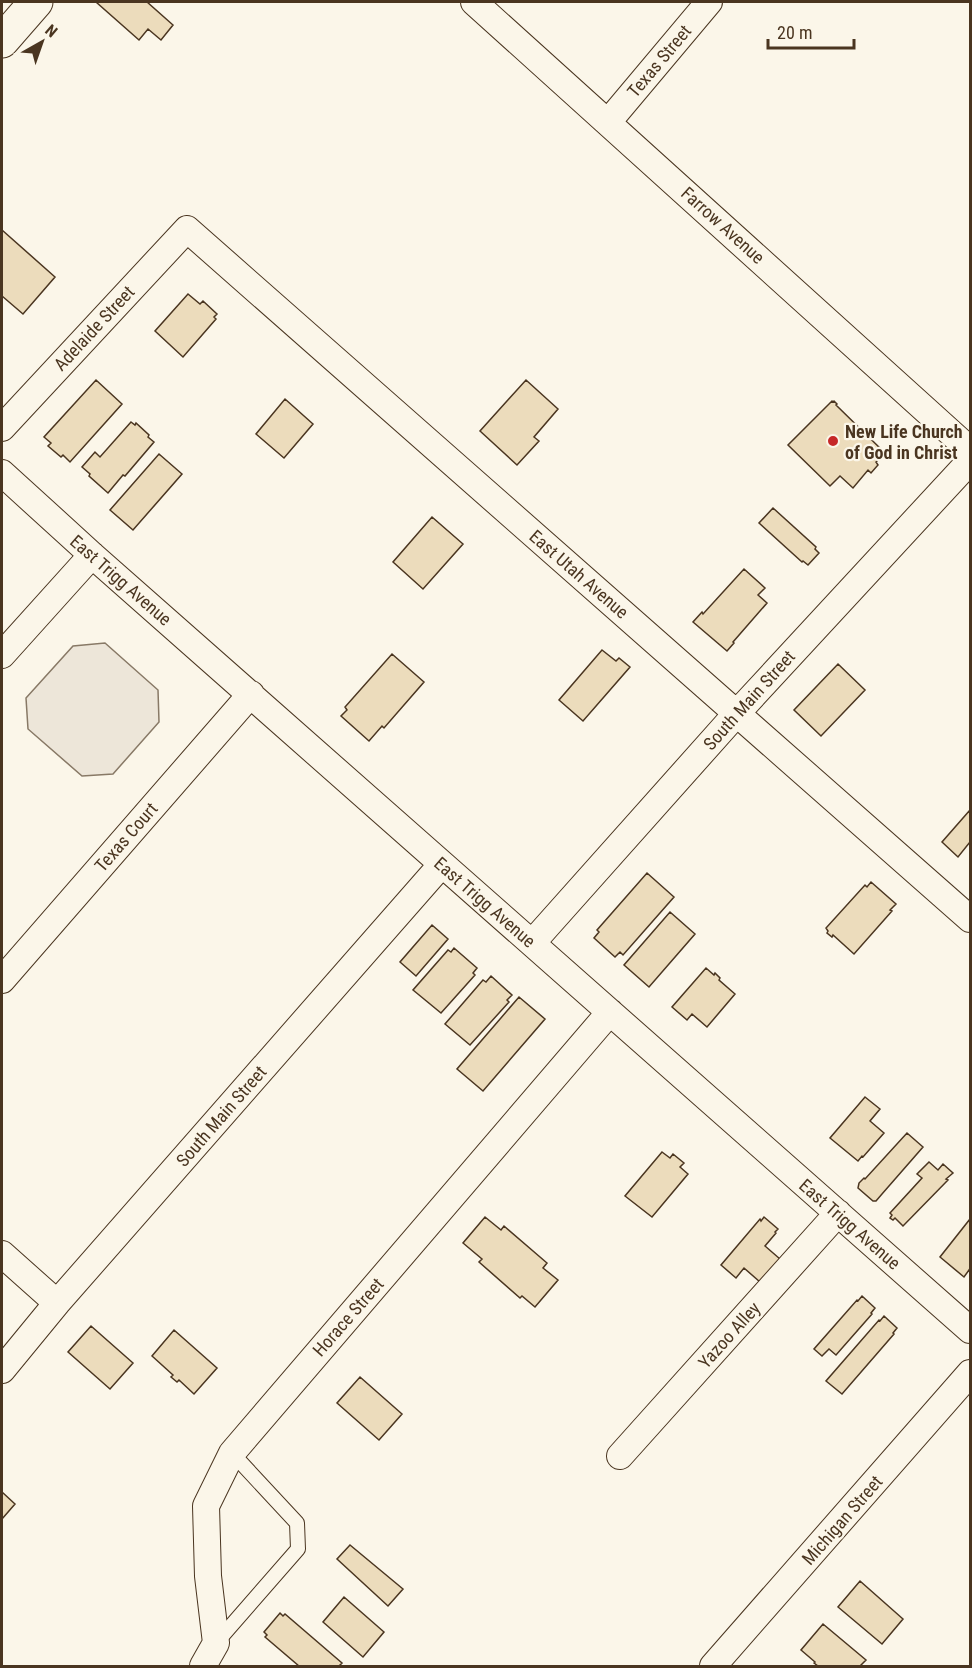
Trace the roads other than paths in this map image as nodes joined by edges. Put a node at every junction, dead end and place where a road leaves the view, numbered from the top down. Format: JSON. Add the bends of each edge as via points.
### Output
{"nodes":[{"id":1,"x":36,"y":2,"type":"edge"},
{"id":2,"x":474,"y":2,"type":"edge"},
{"id":3,"x":709,"y":2,"type":"edge"},
{"id":4,"x":2,"y":41,"type":"edge"},
{"id":5,"x":609,"y":122,"type":"junction"},
{"id":6,"x":187,"y":229,"type":"joint"},
{"id":7,"x":2,"y":428,"type":"edge"},
{"id":8,"x":970,"y":450,"type":"edge"},
{"id":9,"x":970,"y":461,"type":"edge"},
{"id":10,"x":2,"y":473,"type":"edge"},
{"id":11,"x":92,"y":555,"type":"junction"},
{"id":12,"x":2,"y":655,"type":"edge"},
{"id":13,"x":251,"y":694,"type":"junction"},
{"id":14,"x":737,"y":713,"type":"junction"},
{"id":15,"x":442,"y":864,"type":"junction"},
{"id":16,"x":970,"y":920,"type":"edge"},
{"id":17,"x":532,"y":943,"type":"junction"},
{"id":18,"x":2,"y":980,"type":"edge"},
{"id":19,"x":610,"y":1012,"type":"junction"},
{"id":20,"x":838,"y":1213,"type":"junction"},
{"id":21,"x":2,"y":1254,"type":"edge"},
{"id":22,"x":57,"y":1303,"type":"junction"},
{"id":23,"x":970,"y":1330,"type":"edge"},
{"id":24,"x":2,"y":1370,"type":"edge"},
{"id":25,"x":970,"y":1373,"type":"edge"},
{"id":26,"x":232,"y":1453,"type":"junction"},
{"id":27,"x":620,"y":1456,"type":"dead end"},
{"id":28,"x":216,"y":1643,"type":"junction"},
{"id":29,"x":203,"y":1666,"type":"edge"},
{"id":30,"x":713,"y":1666,"type":"edge"}],
"edges":[{"from":1,"to":4,"type":"main road"},
{"from":2,"to":5,"type":"street","name":"Farrow Avenue"},
{"from":3,"to":5,"type":"street","name":"Texas Street"},
{"from":5,"to":8,"type":"street","name":"Farrow Avenue"},
{"from":6,"to":7,"type":"street","name":"Adelaide Street"},
{"from":6,"to":14,"type":"street","name":"East Utah Avenue"},
{"from":9,"to":14,"type":"street","name":"South Main Street"},
{"from":10,"to":11,"type":"street","name":"East Trigg Avenue"},
{"from":11,"to":12,"type":"street"},
{"from":11,"to":13,"type":"street","name":"East Trigg Avenue"},
{"from":13,"to":15,"type":"street","name":"East Trigg Avenue"},
{"from":13,"to":18,"type":"street","name":"Texas Court"},
{"from":14,"to":16,"type":"street","name":"East Utah Avenue"},
{"from":14,"to":17,"type":"street","name":"South Main Street"},
{"from":15,"to":17,"type":"street","name":"East Trigg Avenue"},
{"from":15,"to":22,"type":"street","name":"South Main Street"},
{"from":17,"to":19,"type":"street","name":"East Trigg Avenue"},
{"from":19,"to":20,"type":"street","name":"East Trigg Avenue"},
{"from":19,"to":26,"type":"street","name":"Horace Street"},
{"from":20,"to":23,"type":"street","name":"East Trigg Avenue"},
{"from":20,"to":27,"type":"street","name":"Yazoo Alley"},
{"from":21,"to":22,"type":"street"},
{"from":22,"to":24,"type":"street","name":"South Main Street"},
{"from":25,"to":30,"type":"street","name":"Michigan Street"},
{"from":26,"to":28,"type":"street","name":"Horace Street","via":[[206,1506],[208,1576]]},
{"from":26,"to":28,"type":"lane","via":[[297,1523],[298,1550]]},
{"from":28,"to":29,"type":"street"}]}
